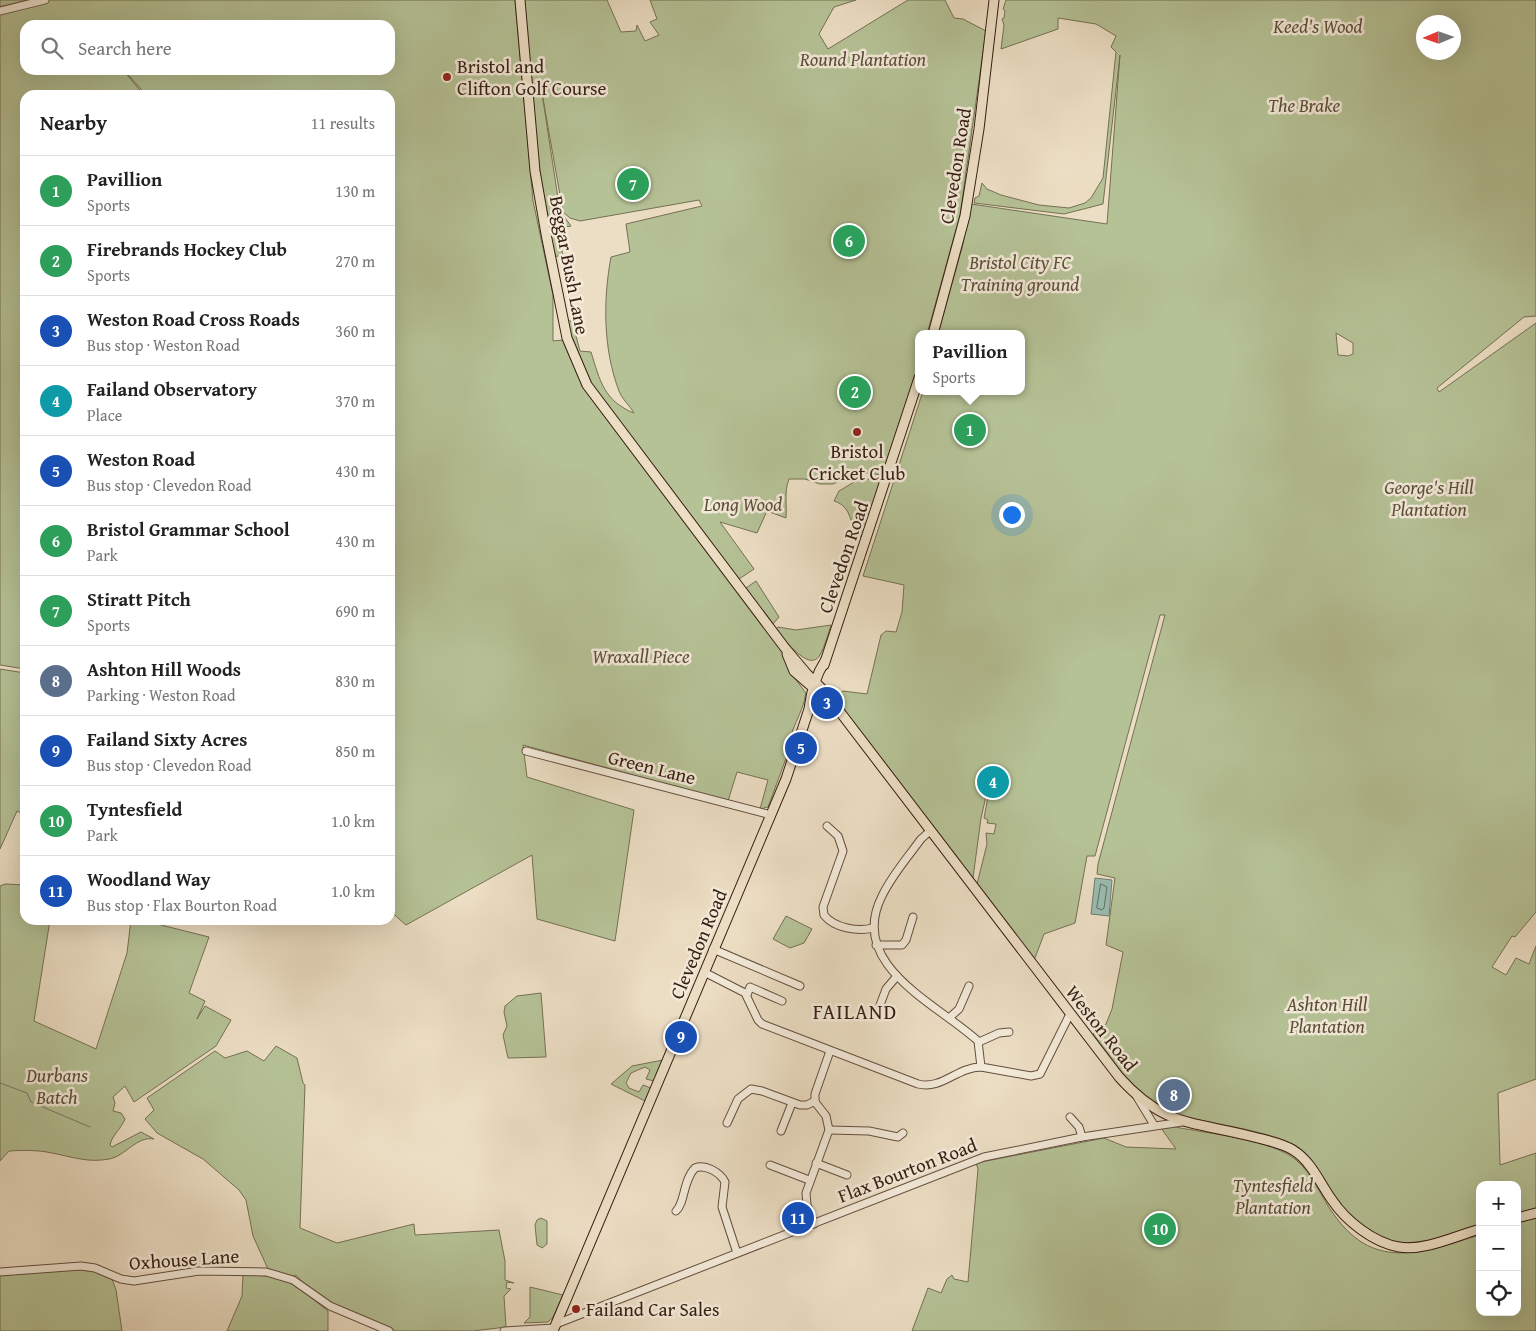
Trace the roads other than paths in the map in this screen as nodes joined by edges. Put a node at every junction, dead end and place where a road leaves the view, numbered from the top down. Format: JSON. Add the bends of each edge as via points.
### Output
{"nodes":[{"id":1,"x":45,"y":0,"type":"edge"},
{"id":2,"x":520,"y":0,"type":"edge"},
{"id":3,"x":994,"y":0,"type":"edge"},
{"id":4,"x":0,"y":11,"type":"edge"},
{"id":5,"x":934,"y":330,"type":"edge"},
{"id":6,"x":915,"y":390,"type":"edge"},
{"id":7,"x":785,"y":648,"type":"junction"},
{"id":8,"x":825,"y":661,"type":"junction"},
{"id":9,"x":801,"y":668,"type":"junction"},
{"id":10,"x":818,"y":688,"type":"junction"},
{"id":11,"x":526,"y":751,"type":"dead end"},
{"id":12,"x":771,"y":815,"type":"junction"},
{"id":13,"x":831,"y":827,"type":"dead end"},
{"id":14,"x":930,"y":831,"type":"junction"},
{"id":15,"x":913,"y":917,"type":"dead end"},
{"id":16,"x":873,"y":928,"type":"junction"},
{"id":17,"x":876,"y":945,"type":"junction"},
{"id":18,"x":713,"y":949,"type":"junction"},
{"id":19,"x":704,"y":972,"type":"junction"},
{"id":20,"x":897,"y":976,"type":"junction"},
{"id":21,"x":800,"y":986,"type":"dead end"},
{"id":22,"x":966,"y":988,"type":"dead end"},
{"id":23,"x":747,"y":995,"type":"junction"},
{"id":24,"x":782,"y":1001,"type":"dead end"},
{"id":25,"x":876,"y":1008,"type":"dead end"},
{"id":26,"x":1070,"y":1014,"type":"junction"},
{"id":27,"x":949,"y":1018,"type":"junction"},
{"id":28,"x":1009,"y":1032,"type":"dead end"},
{"id":29,"x":979,"y":1042,"type":"junction"},
{"id":30,"x":830,"y":1051,"type":"junction"},
{"id":31,"x":981,"y":1067,"type":"junction"},
{"id":32,"x":1136,"y":1096,"type":"junction"},
{"id":33,"x":815,"y":1101,"type":"junction"},
{"id":34,"x":792,"y":1103,"type":"junction"},
{"id":35,"x":727,"y":1119,"type":"dead end"},
{"id":36,"x":1075,"y":1119,"type":"dead end"},
{"id":37,"x":1182,"y":1122,"type":"junction"},
{"id":38,"x":1154,"y":1125,"type":"junction"},
{"id":39,"x":780,"y":1127,"type":"dead end"},
{"id":40,"x":829,"y":1130,"type":"junction"},
{"id":41,"x":903,"y":1132,"type":"dead end"},
{"id":42,"x":1082,"y":1137,"type":"junction"},
{"id":43,"x":816,"y":1164,"type":"junction"},
{"id":44,"x":770,"y":1165,"type":"dead end"},
{"id":45,"x":844,"y":1172,"type":"dead end"},
{"id":46,"x":809,"y":1180,"type":"junction"},
{"id":47,"x":680,"y":1209,"type":"dead end"},
{"id":48,"x":1536,"y":1213,"type":"edge"},
{"id":49,"x":1521,"y":1217,"type":"edge"},
{"id":50,"x":814,"y":1224,"type":"junction"},
{"id":51,"x":1476,"y":1230,"type":"edge"},
{"id":52,"x":737,"y":1253,"type":"junction"},
{"id":53,"x":0,"y":1272,"type":"edge"},
{"id":54,"x":555,"y":1325,"type":"edge"},
{"id":55,"x":389,"y":1331,"type":"edge"},
{"id":56,"x":504,"y":1331,"type":"edge"}],
"edges":[{"from":1,"to":4,"type":"street"},
{"from":2,"to":7,"type":"main road","name":"Beggar Bush Lane","via":[[535,171],[567,338],[586,385]]},
{"from":3,"to":5,"type":"main road","name":"Clevedon Road","via":[[965,216]]},
{"from":6,"to":8,"type":"main road","name":"Clevedon Road"},
{"from":7,"to":9,"type":"main road","name":"Beggar Bush Lane"},
{"from":7,"to":10,"type":"main road","name":"Beggar Bush Lane","via":[[794,671]]},
{"from":8,"to":9,"type":"main road","via":[[815,667]]},
{"from":8,"to":10,"type":"main road","name":"Clevedon Road"},
{"from":9,"to":10,"type":"main road","name":"Beggar Bush Lane"},
{"from":10,"to":12,"type":"main road","name":"Clevedon Road"},
{"from":10,"to":14,"type":"main road","name":"Weston Road"},
{"from":11,"to":12,"type":"street","name":"Green Lane"},
{"from":12,"to":18,"type":"main road","name":"Clevedon Road"},
{"from":13,"to":16,"type":"street","via":[[841,841],[843,851],[823,907],[824,915],[829,921],[857,930]]},
{"from":14,"to":16,"type":"street","via":[[921,838],[887,887]]},
{"from":14,"to":26,"type":"main road","name":"Weston Road"},
{"from":15,"to":17,"type":"street","via":[[912,930],[902,945]]},
{"from":16,"to":17,"type":"street"},
{"from":17,"to":20,"type":"street","via":[[883,961]]},
{"from":18,"to":19,"type":"main road","name":"Clevedon Road"},
{"from":18,"to":21,"type":"street"},
{"from":19,"to":23,"type":"street"},
{"from":19,"to":54,"type":"main road","name":"Clevedon Road"},
{"from":20,"to":25,"type":"street"},
{"from":20,"to":27,"type":"street"},
{"from":22,"to":27,"type":"street","via":[[959,1009]]},
{"from":23,"to":24,"type":"street","via":[[750,987]]},
{"from":23,"to":30,"type":"street","via":[[762,1024]]},
{"from":26,"to":31,"type":"street","via":[[1040,1074],[1031,1076]]},
{"from":26,"to":32,"type":"main road","name":"Weston Road"},
{"from":27,"to":29,"type":"street"},
{"from":28,"to":29,"type":"street","via":[[995,1034]]},
{"from":29,"to":31,"type":"street"},
{"from":30,"to":31,"type":"street","via":[[921,1085],[937,1084],[960,1071]]},
{"from":30,"to":33,"type":"street","via":[[815,1092]]},
{"from":32,"to":37,"type":"main road","name":"Weston Road"},
{"from":32,"to":38,"type":"street","name":"Weston Road"},
{"from":33,"to":34,"type":"street","via":[[804,1106]]},
{"from":33,"to":40,"type":"street","via":[[826,1116]]},
{"from":34,"to":35,"type":"street","via":[[751,1089],[738,1099]]},
{"from":34,"to":39,"type":"street"},
{"from":36,"to":42,"type":"street"},
{"from":37,"to":38,"type":"street","name":"Flax Bourton Road"},
{"from":37,"to":51,"type":"main road","name":"Weston Road","via":[[1268,1141],[1292,1150],[1310,1166],[1333,1202],[1362,1231],[1386,1243],[1418,1248]]},
{"from":38,"to":42,"type":"street","name":"Flax Bourton Road"},
{"from":40,"to":41,"type":"street","via":[[869,1131],[898,1137]]},
{"from":40,"to":43,"type":"street"},
{"from":42,"to":50,"type":"street","name":"Flax Bourton Road","via":[[984,1157]]},
{"from":43,"to":45,"type":"street"},
{"from":43,"to":46,"type":"street"},
{"from":44,"to":46,"type":"street"},
{"from":46,"to":50,"type":"street","via":[[806,1199]]},
{"from":47,"to":52,"type":"street","via":[[682,1194],[695,1168],[712,1170],[727,1179],[722,1207]]},
{"from":48,"to":49,"type":"main road"},
{"from":50,"to":52,"type":"street","name":"Flax Bourton Road"},
{"from":52,"to":54,"type":"street","name":"Flax Bourton Road"},
{"from":53,"to":55,"type":"street","name":"Oxhouse Lane","via":[[81,1266],[134,1281],[199,1271],[266,1272],[293,1280],[330,1306]]},
{"from":54,"to":56,"type":"street"}]}
